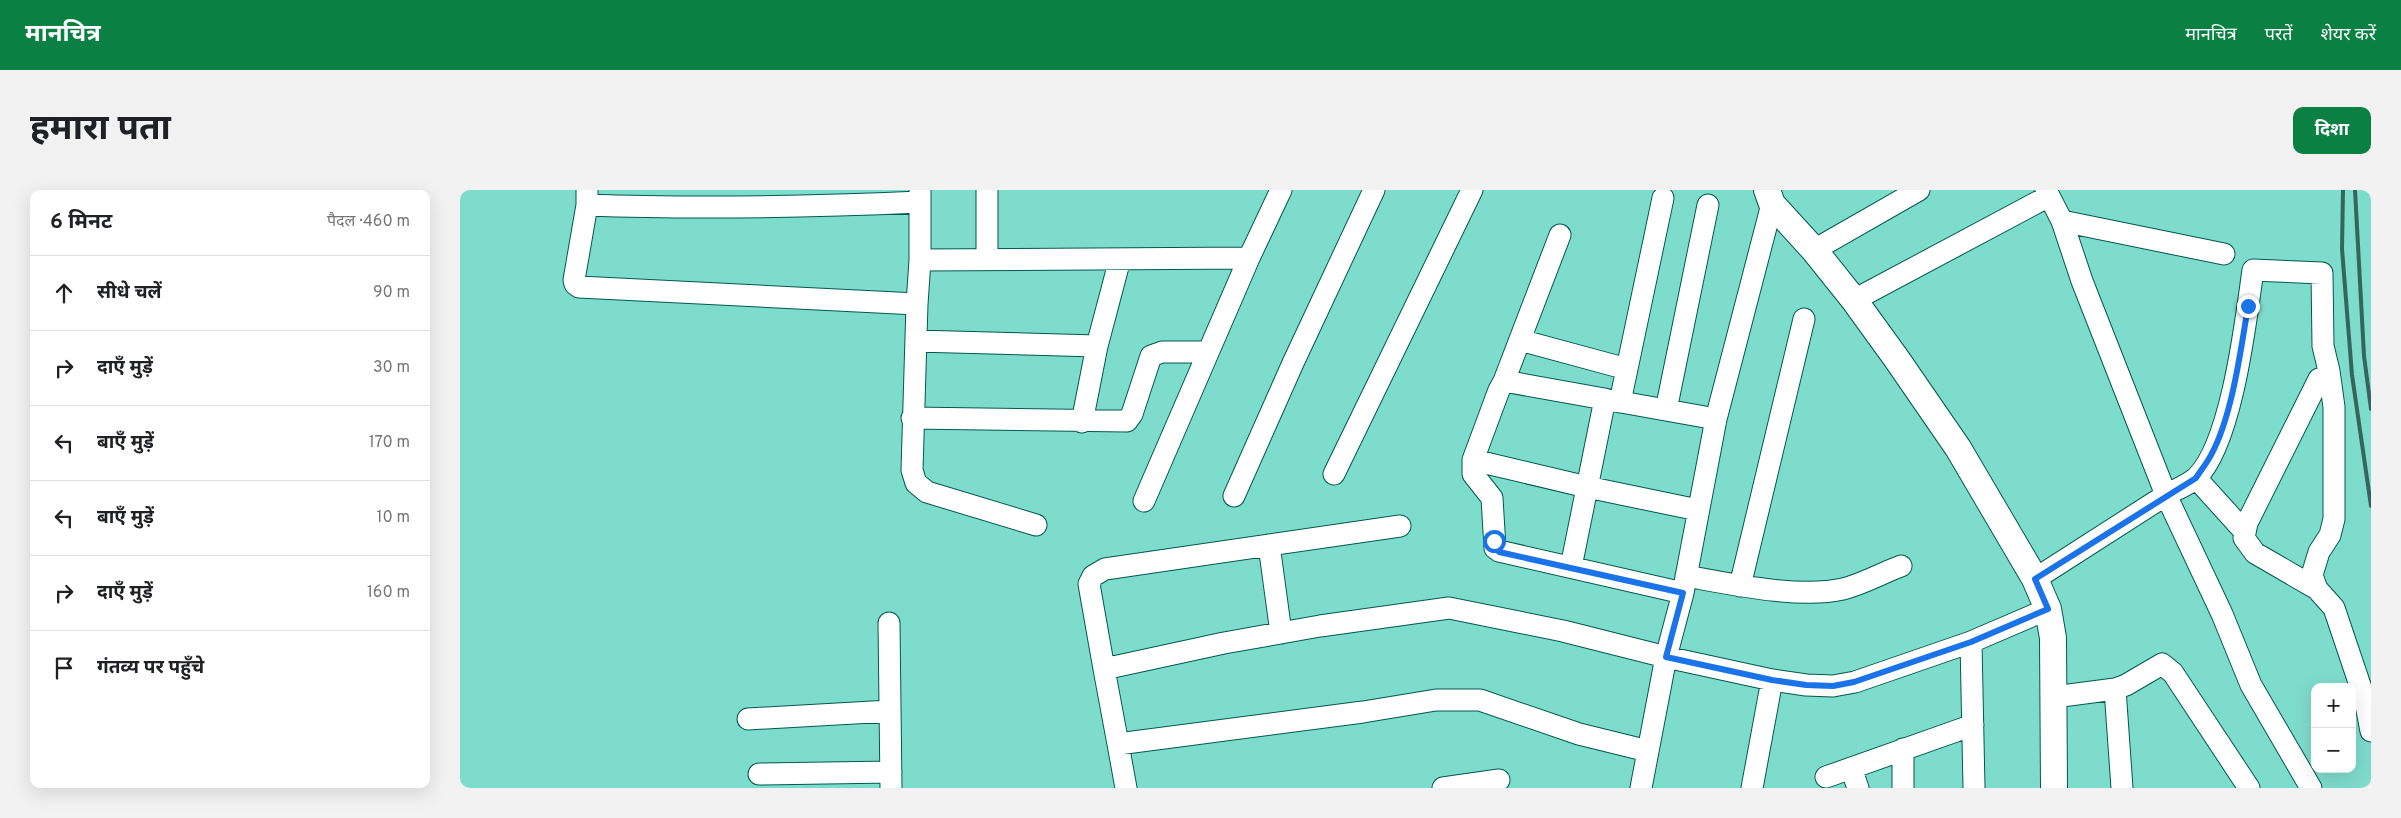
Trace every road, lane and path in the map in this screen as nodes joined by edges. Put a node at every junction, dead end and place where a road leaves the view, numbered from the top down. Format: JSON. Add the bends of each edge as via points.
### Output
{"nodes":[{"id":1,"x":987,"y":190,"type":"edge"},
{"id":2,"x":1281,"y":190,"type":"edge"},
{"id":3,"x":1374,"y":190,"type":"edge"},
{"id":4,"x":1472,"y":190,"type":"edge"},
{"id":5,"x":1919,"y":190,"type":"edge"},
{"id":6,"x":2048,"y":193,"type":"edge"},
{"id":7,"x":920,"y":196,"type":"edge"},
{"id":8,"x":587,"y":197,"type":"edge"},
{"id":9,"x":1770,"y":197,"type":"edge"},
{"id":10,"x":1663,"y":198,"type":"dead end"},
{"id":11,"x":1708,"y":205,"type":"dead end"},
{"id":12,"x":2062,"y":220,"type":"junction"},
{"id":13,"x":1560,"y":235,"type":"dead end"},
{"id":14,"x":1814,"y":250,"type":"junction"},
{"id":15,"x":2224,"y":254,"type":"dead end"},
{"id":16,"x":1249,"y":258,"type":"junction"},
{"id":17,"x":987,"y":259,"type":"junction"},
{"id":18,"x":1120,"y":259,"type":"junction"},
{"id":19,"x":920,"y":260,"type":"junction"},
{"id":20,"x":1854,"y":300,"type":"junction"},
{"id":21,"x":916,"y":304,"type":"junction"},
{"id":22,"x":1804,"y":319,"type":"dead end"},
{"id":23,"x":1520,"y":340,"type":"junction"},
{"id":24,"x":916,"y":341,"type":"junction"},
{"id":25,"x":1097,"y":346,"type":"junction"},
{"id":26,"x":1208,"y":352,"type":"junction"},
{"id":27,"x":1627,"y":369,"type":"junction"},
{"id":28,"x":2319,"y":379,"type":"dead end"},
{"id":29,"x":1504,"y":381,"type":"junction"},
{"id":30,"x":1612,"y":401,"type":"junction"},
{"id":31,"x":1666,"y":410,"type":"junction"},
{"id":32,"x":912,"y":418,"type":"junction"},
{"id":33,"x":1716,"y":419,"type":"junction"},
{"id":34,"x":1082,"y":422,"type":"junction"},
{"id":35,"x":1473,"y":460,"type":"junction"},
{"id":36,"x":1334,"y":474,"type":"dead end"},
{"id":37,"x":2196,"y":478,"type":"junction"},
{"id":38,"x":1587,"y":487,"type":"junction"},
{"id":39,"x":2166,"y":495,"type":"junction"},
{"id":40,"x":1234,"y":496,"type":"dead end"},
{"id":41,"x":1144,"y":501,"type":"dead end"},
{"id":42,"x":1698,"y":510,"type":"junction"},
{"id":43,"x":1036,"y":525,"type":"dead end"},
{"id":44,"x":1400,"y":526,"type":"dead end"},
{"id":45,"x":2244,"y":532,"type":"junction"},
{"id":46,"x":1269,"y":546,"type":"junction"},
{"id":47,"x":1901,"y":566,"type":"dead end"},
{"id":48,"x":1571,"y":567,"type":"junction"},
{"id":49,"x":2035,"y":579,"type":"junction"},
{"id":50,"x":1684,"y":584,"type":"junction"},
{"id":51,"x":1740,"y":586,"type":"junction"},
{"id":52,"x":2317,"y":589,"type":"junction"},
{"id":53,"x":2048,"y":609,"type":"junction"},
{"id":54,"x":889,"y":623,"type":"dead end"},
{"id":55,"x":1281,"y":633,"type":"junction"},
{"id":56,"x":1971,"y":642,"type":"junction"},
{"id":57,"x":1666,"y":657,"type":"junction"},
{"id":58,"x":1104,"y":669,"type":"junction"},
{"id":59,"x":1772,"y":680,"type":"junction"},
{"id":60,"x":2115,"y":689,"type":"junction"},
{"id":61,"x":2054,"y":697,"type":"junction"},
{"id":62,"x":890,"y":711,"type":"junction"},
{"id":63,"x":748,"y":719,"type":"dead end"},
{"id":64,"x":1973,"y":725,"type":"junction"},
{"id":65,"x":2371,"y":731,"type":"edge"},
{"id":66,"x":1118,"y":744,"type":"junction"},
{"id":67,"x":1903,"y":750,"type":"junction"},
{"id":68,"x":1648,"y":751,"type":"junction"},
{"id":69,"x":1851,"y":768,"type":"junction"},
{"id":70,"x":759,"y":774,"type":"dead end"},
{"id":71,"x":1826,"y":777,"type":"dead end"},
{"id":72,"x":891,"y":780,"type":"edge"},
{"id":73,"x":1499,"y":780,"type":"dead end"},
{"id":74,"x":1126,"y":788,"type":"edge"},
{"id":75,"x":1443,"y":788,"type":"edge"},
{"id":76,"x":1641,"y":788,"type":"edge"},
{"id":77,"x":1752,"y":788,"type":"edge"},
{"id":78,"x":1858,"y":788,"type":"edge"},
{"id":79,"x":1903,"y":788,"type":"edge"},
{"id":80,"x":1974,"y":788,"type":"edge"},
{"id":81,"x":2054,"y":788,"type":"edge"},
{"id":82,"x":2122,"y":788,"type":"edge"},
{"id":83,"x":2249,"y":788,"type":"edge"},
{"id":84,"x":2311,"y":788,"type":"edge"}],
"edges":[{"from":1,"to":17,"type":"street"},
{"from":2,"to":16,"type":"street"},
{"from":3,"to":40,"type":"street"},
{"from":4,"to":36,"type":"street"},
{"from":5,"to":14,"type":"street"},
{"from":6,"to":12,"type":"street"},
{"from":6,"to":20,"type":"street"},
{"from":7,"to":8,"type":"street","via":[[823,206],[679,208]]},
{"from":7,"to":19,"type":"street"},
{"from":8,"to":21,"type":"street","via":[[574,280],[579,287]]},
{"from":9,"to":14,"type":"main road"},
{"from":9,"to":33,"type":"street"},
{"from":10,"to":27,"type":"street"},
{"from":11,"to":31,"type":"street"},
{"from":12,"to":15,"type":"street"},
{"from":12,"to":39,"type":"street","via":[[2082,281]]},
{"from":13,"to":23,"type":"street"},
{"from":14,"to":20,"type":"main road"},
{"from":16,"to":18,"type":"street"},
{"from":16,"to":26,"type":"street"},
{"from":17,"to":18,"type":"street"},
{"from":17,"to":19,"type":"street"},
{"from":18,"to":25,"type":"street"},
{"from":19,"to":21,"type":"street"},
{"from":20,"to":49,"type":"main road","via":[[1958,448]]},
{"from":21,"to":24,"type":"street"},
{"from":22,"to":51,"type":"street"},
{"from":23,"to":27,"type":"street"},
{"from":23,"to":29,"type":"street"},
{"from":24,"to":25,"type":"street"},
{"from":24,"to":32,"type":"street"},
{"from":25,"to":34,"type":"street"},
{"from":26,"to":34,"type":"street","via":[[1162,352],[1151,356],[1130,419],[1124,422]]},
{"from":26,"to":41,"type":"street"},
{"from":27,"to":30,"type":"street"},
{"from":28,"to":45,"type":"street"},
{"from":29,"to":30,"type":"street"},
{"from":29,"to":35,"type":"street"},
{"from":30,"to":31,"type":"street"},
{"from":30,"to":38,"type":"street"},
{"from":31,"to":33,"type":"street"},
{"from":32,"to":34,"type":"street"},
{"from":32,"to":43,"type":"street","via":[[912,470],[916,482],[927,492]]},
{"from":33,"to":42,"type":"street"},
{"from":35,"to":38,"type":"street"},
{"from":35,"to":48,"type":"street","via":[[1474,474],[1492,498],[1495,548],[1499,552]]},
{"from":37,"to":39,"type":"street"},
{"from":37,"to":45,"type":"street"},
{"from":37,"to":52,"type":"street","via":[[2222,431],[2240,359],[2253,270],[2322,273],[2323,346],[2334,407],[2334,519],[2312,575]]},
{"from":38,"to":42,"type":"street"},
{"from":38,"to":48,"type":"street"},
{"from":39,"to":49,"type":"street"},
{"from":39,"to":84,"type":"street","via":[[2222,614],[2250,685]]},
{"from":42,"to":50,"type":"street"},
{"from":44,"to":46,"type":"street"},
{"from":45,"to":52,"type":"street","via":[[2244,538],[2255,553]]},
{"from":46,"to":55,"type":"street"},
{"from":46,"to":58,"type":"street","via":[[1105,569],[1093,576],[1089,584]]},
{"from":47,"to":51,"type":"street","via":[[1843,589],[1806,592]]},
{"from":48,"to":50,"type":"street"},
{"from":49,"to":53,"type":"main road"},
{"from":50,"to":51,"type":"street"},
{"from":50,"to":57,"type":"street"},
{"from":52,"to":65,"type":"street","via":[[2334,608],[2365,700]]},
{"from":53,"to":56,"type":"street"},
{"from":53,"to":61,"type":"main road","via":[[2053,638]]},
{"from":54,"to":62,"type":"street"},
{"from":55,"to":57,"type":"street","via":[[1449,608],[1563,631]]},
{"from":55,"to":58,"type":"street"},
{"from":56,"to":59,"type":"street","via":[[1854,682],[1815,686]]},
{"from":56,"to":64,"type":"street"},
{"from":57,"to":59,"type":"street"},
{"from":57,"to":68,"type":"street"},
{"from":58,"to":66,"type":"street"},
{"from":59,"to":77,"type":"street"},
{"from":60,"to":61,"type":"street"},
{"from":60,"to":82,"type":"street"},
{"from":60,"to":83,"type":"street","via":[[2155,666],[2162,664],[2167,667]]},
{"from":61,"to":81,"type":"main road"},
{"from":62,"to":63,"type":"street"},
{"from":62,"to":72,"type":"street"},
{"from":64,"to":67,"type":"street"},
{"from":64,"to":80,"type":"street"},
{"from":66,"to":68,"type":"street","via":[[1436,700],[1480,700],[1579,734]]},
{"from":66,"to":74,"type":"street"},
{"from":67,"to":69,"type":"street"},
{"from":67,"to":79,"type":"street"},
{"from":68,"to":76,"type":"street"},
{"from":69,"to":71,"type":"street"},
{"from":69,"to":78,"type":"street"},
{"from":70,"to":72,"type":"street"},
{"from":73,"to":75,"type":"street"}]}
